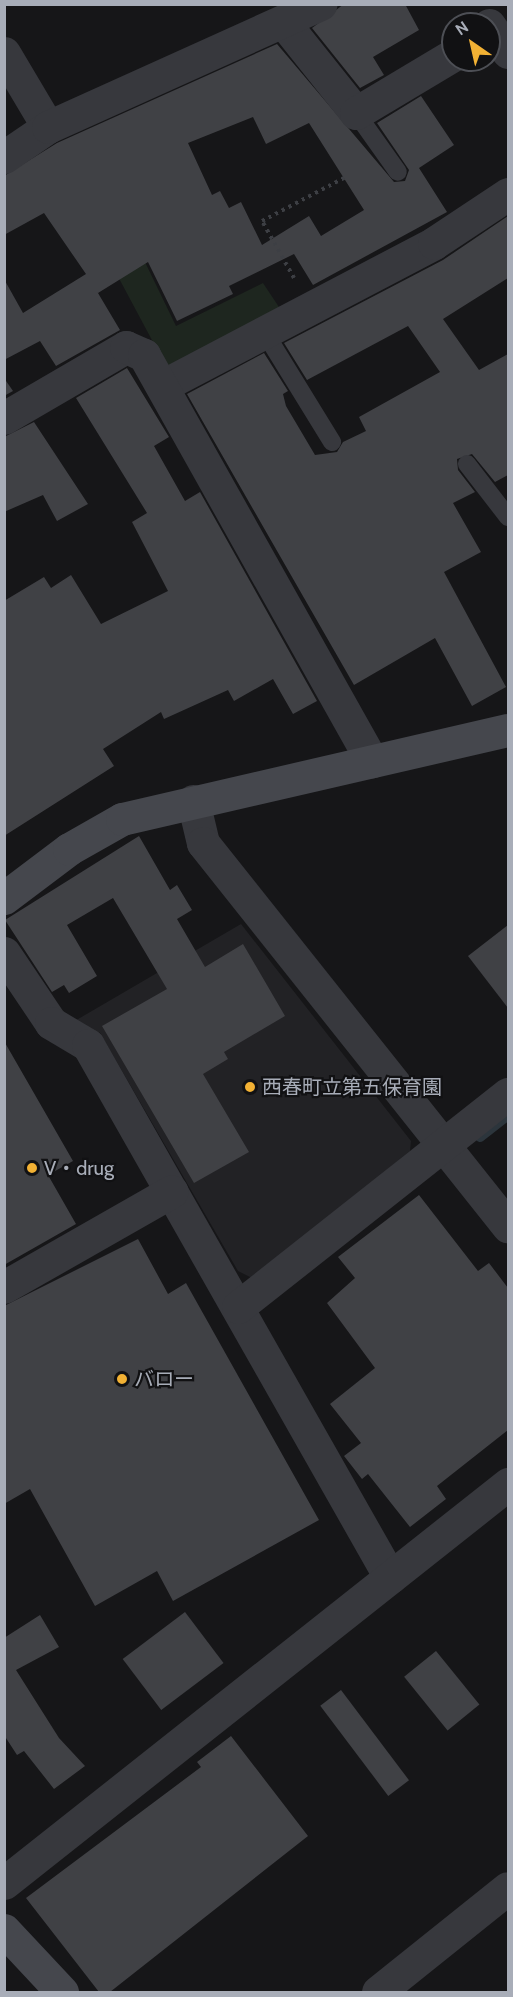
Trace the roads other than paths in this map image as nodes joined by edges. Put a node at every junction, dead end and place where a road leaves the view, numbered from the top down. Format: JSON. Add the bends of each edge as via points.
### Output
{"nodes":[{"id":1,"x":320,"y":4,"type":"edge"},
{"id":2,"x":285,"y":24,"type":"junction"},
{"id":3,"x":4,"y":53,"type":"edge"},
{"id":4,"x":441,"y":62,"type":"edge"},
{"id":5,"x":356,"y":113,"type":"junction"},
{"id":6,"x":48,"y":127,"type":"junction"},
{"id":7,"x":4,"y":157,"type":"edge"},
{"id":8,"x":398,"y":172,"type":"dead end"},
{"id":9,"x":508,"y":194,"type":"edge"},
{"id":10,"x":265,"y":333,"type":"junction"},
{"id":11,"x":162,"y":386,"type":"junction"},
{"id":12,"x":4,"y":418,"type":"edge"},
{"id":13,"x":333,"y":442,"type":"dead end"},
{"id":14,"x":467,"y":464,"type":"dead end"},
{"id":15,"x":508,"y":517,"type":"edge"},
{"id":16,"x":508,"y":730,"type":"edge"},
{"id":17,"x":372,"y":762,"type":"junction"},
{"id":18,"x":193,"y":801,"type":"junction"},
{"id":19,"x":4,"y":898,"type":"edge"},
{"id":20,"x":4,"y":953,"type":"edge"},
{"id":21,"x":508,"y":1094,"type":"edge"},
{"id":22,"x":444,"y":1144,"type":"junction"},
{"id":23,"x":172,"y":1191,"type":"junction"},
{"id":24,"x":508,"y":1227,"type":"edge"},
{"id":25,"x":4,"y":1287,"type":"edge"},
{"id":26,"x":238,"y":1307,"type":"junction"},
{"id":27,"x":508,"y":1484,"type":"edge"},
{"id":28,"x":390,"y":1577,"type":"junction"},
{"id":29,"x":4,"y":1883,"type":"edge"},
{"id":30,"x":508,"y":1887,"type":"edge"},
{"id":31,"x":4,"y":1930,"type":"edge"},
{"id":32,"x":62,"y":1992,"type":"edge"},
{"id":33,"x":378,"y":1992,"type":"edge"}],
"edges":[{"from":1,"to":2,"type":"street"},
{"from":2,"to":5,"type":"street"},
{"from":2,"to":6,"type":"street"},
{"from":3,"to":6,"type":"street"},
{"from":4,"to":5,"type":"street"},
{"from":5,"to":8,"type":"lane"},
{"from":6,"to":7,"type":"street"},
{"from":9,"to":10,"type":"street","via":[[434,243]]},
{"from":10,"to":11,"type":"street"},
{"from":10,"to":13,"type":"lane"},
{"from":11,"to":12,"type":"street","via":[[144,354],[126,347]]},
{"from":11,"to":17,"type":"street"},
{"from":14,"to":15,"type":"lane"},
{"from":16,"to":17,"type":"street"},
{"from":17,"to":18,"type":"street"},
{"from":18,"to":19,"type":"street","via":[[122,819],[69,849]]},
{"from":18,"to":22,"type":"street","via":[[203,843]]},
{"from":20,"to":23,"type":"street","via":[[51,1023],[88,1045]]},
{"from":21,"to":22,"type":"street"},
{"from":22,"to":24,"type":"street"},
{"from":22,"to":26,"type":"street"},
{"from":23,"to":25,"type":"street"},
{"from":23,"to":26,"type":"street"},
{"from":26,"to":28,"type":"street"},
{"from":27,"to":28,"type":"street"},
{"from":28,"to":29,"type":"street"},
{"from":30,"to":33,"type":"street"},
{"from":31,"to":32,"type":"street"}]}
